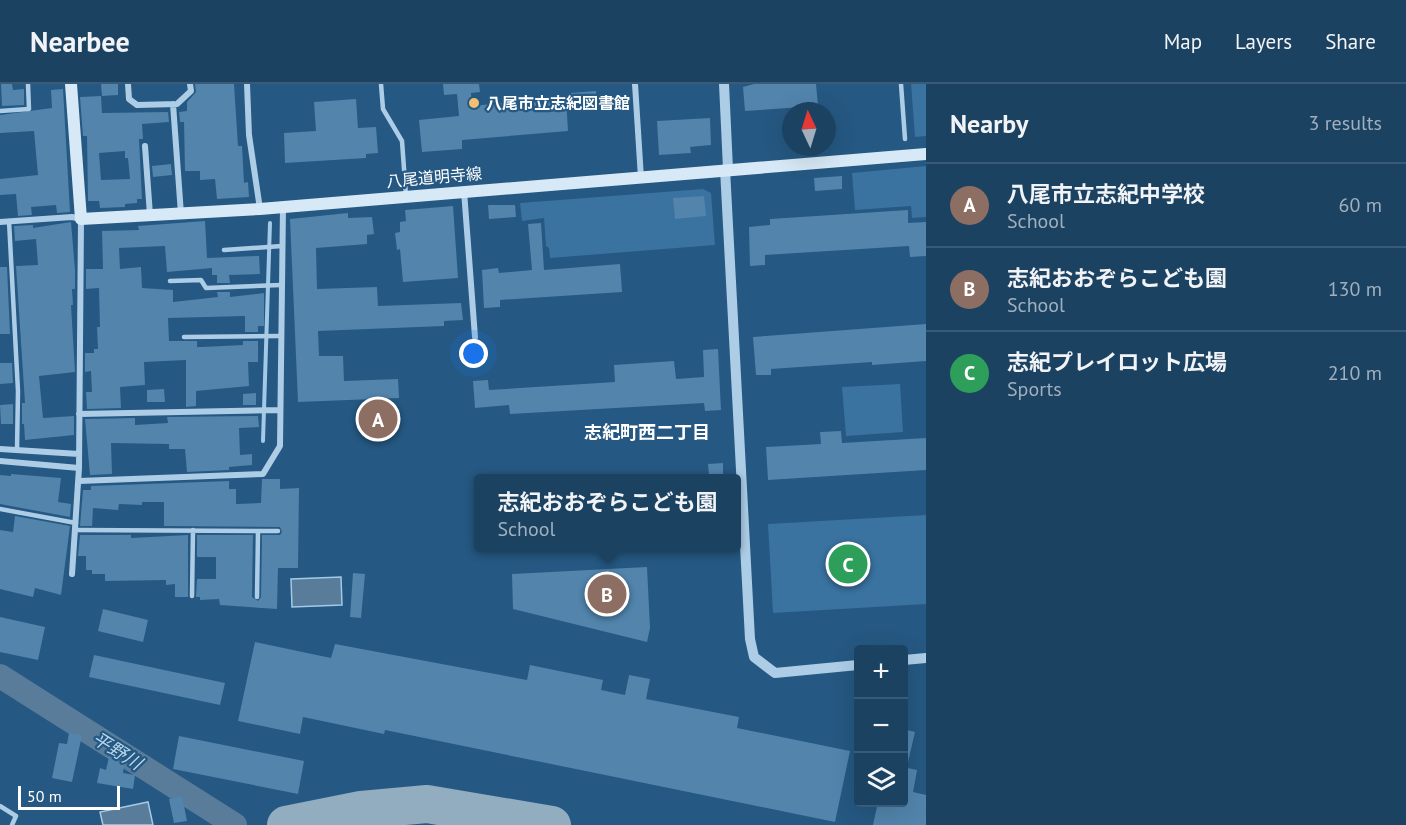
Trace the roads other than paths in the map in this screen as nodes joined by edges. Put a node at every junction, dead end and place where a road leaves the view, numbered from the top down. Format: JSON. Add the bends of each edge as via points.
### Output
{"nodes":[{"id":1,"x":28,"y":84,"type":"edge"},
{"id":2,"x":71,"y":84,"type":"edge"},
{"id":3,"x":128,"y":84,"type":"edge"},
{"id":4,"x":190,"y":84,"type":"edge"},
{"id":5,"x":247,"y":84,"type":"edge"},
{"id":6,"x":381,"y":84,"type":"edge"},
{"id":7,"x":635,"y":84,"type":"edge"},
{"id":8,"x":724,"y":84,"type":"edge"},
{"id":9,"x":901,"y":84,"type":"edge"},
{"id":10,"x":173,"y":104,"type":"junction"},
{"id":11,"x":0,"y":111,"type":"edge"},
{"id":12,"x":905,"y":139,"type":"dead end"},
{"id":13,"x":146,"y":146,"type":"dead end"},
{"id":14,"x":926,"y":154,"type":"edge"},
{"id":15,"x":727,"y":169,"type":"junction"},
{"id":16,"x":641,"y":178,"type":"junction"},
{"id":17,"x":464,"y":191,"type":"junction"},
{"id":18,"x":406,"y":196,"type":"junction"},
{"id":19,"x":283,"y":207,"type":"junction"},
{"id":20,"x":260,"y":209,"type":"junction"},
{"id":21,"x":181,"y":214,"type":"junction"},
{"id":22,"x":150,"y":216,"type":"junction"},
{"id":23,"x":81,"y":219,"type":"junction"},
{"id":24,"x":9,"y":221,"type":"junction"},
{"id":25,"x":0,"y":222,"type":"edge"},
{"id":26,"x":282,"y":246,"type":"junction"},
{"id":27,"x":224,"y":250,"type":"dead end"},
{"id":28,"x":170,"y":281,"type":"dead end"},
{"id":29,"x":281,"y":285,"type":"junction"},
{"id":30,"x":280,"y":336,"type":"junction"},
{"id":31,"x":184,"y":337,"type":"dead end"},
{"id":32,"x":475,"y":337,"type":"dead end"},
{"id":33,"x":279,"y":410,"type":"junction"},
{"id":34,"x":79,"y":414,"type":"junction"},
{"id":35,"x":19,"y":450,"type":"junction"},
{"id":36,"x":0,"y":451,"type":"edge"},
{"id":37,"x":79,"y":454,"type":"junction"},
{"id":38,"x":0,"y":461,"type":"edge"},
{"id":39,"x":8,"y":462,"type":"junction"},
{"id":40,"x":21,"y":463,"type":"junction"},
{"id":41,"x":80,"y":468,"type":"junction"},
{"id":42,"x":79,"y":481,"type":"junction"},
{"id":43,"x":0,"y":509,"type":"edge"},
{"id":44,"x":76,"y":526,"type":"junction"},
{"id":45,"x":193,"y":530,"type":"junction"},
{"id":46,"x":258,"y":531,"type":"junction"},
{"id":47,"x":278,"y":531,"type":"dead end"},
{"id":48,"x":72,"y":574,"type":"dead end"},
{"id":49,"x":192,"y":596,"type":"dead end"},
{"id":50,"x":257,"y":597,"type":"dead end"},
{"id":51,"x":926,"y":658,"type":"edge"},
{"id":52,"x":908,"y":660,"type":"edge"},
{"id":53,"x":854,"y":665,"type":"edge"},
{"id":54,"x":0,"y":806,"type":"edge"},
{"id":55,"x":12,"y":825,"type":"edge"}],
"edges":[{"from":1,"to":11,"type":"lane","via":[[29,109]]},
{"from":2,"to":23,"type":"main road"},
{"from":3,"to":10,"type":"street","via":[[129,99],[138,105]]},
{"from":4,"to":10,"type":"street","via":[[191,91],[182,102]]},
{"from":5,"to":20,"type":"street","via":[[249,135]]},
{"from":6,"to":18,"type":"lane","via":[[383,109],[402,141]]},
{"from":7,"to":16,"type":"street"},
{"from":8,"to":15,"type":"street"},
{"from":9,"to":12,"type":"lane"},
{"from":10,"to":21,"type":"street"},
{"from":13,"to":22,"type":"street"},
{"from":14,"to":15,"type":"main road","name":"八尾道明寺線"},
{"from":15,"to":16,"type":"main road","name":"八尾道明寺線"},
{"from":15,"to":53,"type":"street","via":[[754,657],[775,673]]},
{"from":16,"to":17,"type":"main road","name":"八尾道明寺線"},
{"from":17,"to":18,"type":"main road","name":"八尾道明寺線"},
{"from":17,"to":32,"type":"street"},
{"from":18,"to":19,"type":"main road","name":"八尾道明寺線"},
{"from":19,"to":20,"type":"main road","name":"八尾道明寺線"},
{"from":19,"to":26,"type":"street"},
{"from":20,"to":21,"type":"main road","name":"八尾道明寺線"},
{"from":21,"to":22,"type":"main road","name":"八尾道明寺線"},
{"from":22,"to":23,"type":"main road","name":"八尾道明寺線"},
{"from":23,"to":24,"type":"street"},
{"from":23,"to":34,"type":"street"},
{"from":24,"to":25,"type":"street"},
{"from":24,"to":35,"type":"lane"},
{"from":26,"to":27,"type":"lane"},
{"from":26,"to":29,"type":"street"},
{"from":28,"to":29,"type":"lane","via":[[201,280],[206,288]]},
{"from":29,"to":30,"type":"street"},
{"from":30,"to":31,"type":"lane"},
{"from":30,"to":33,"type":"street"},
{"from":33,"to":34,"type":"street"},
{"from":33,"to":42,"type":"street","via":[[280,447],[264,474]]},
{"from":34,"to":37,"type":"street"},
{"from":35,"to":36,"type":"street"},
{"from":35,"to":37,"type":"street"},
{"from":35,"to":40,"type":"street"},
{"from":36,"to":39,"type":"street"},
{"from":37,"to":41,"type":"street"},
{"from":38,"to":39,"type":"street"},
{"from":39,"to":40,"type":"street"},
{"from":40,"to":41,"type":"street"},
{"from":41,"to":42,"type":"street"},
{"from":42,"to":44,"type":"street"},
{"from":43,"to":44,"type":"lane"},
{"from":44,"to":45,"type":"lane"},
{"from":44,"to":48,"type":"street"},
{"from":45,"to":46,"type":"lane"},
{"from":45,"to":49,"type":"lane"},
{"from":46,"to":47,"type":"lane"},
{"from":46,"to":50,"type":"lane"},
{"from":51,"to":52,"type":"street"},
{"from":54,"to":55,"type":"lane","via":[[16,816]]}]}
